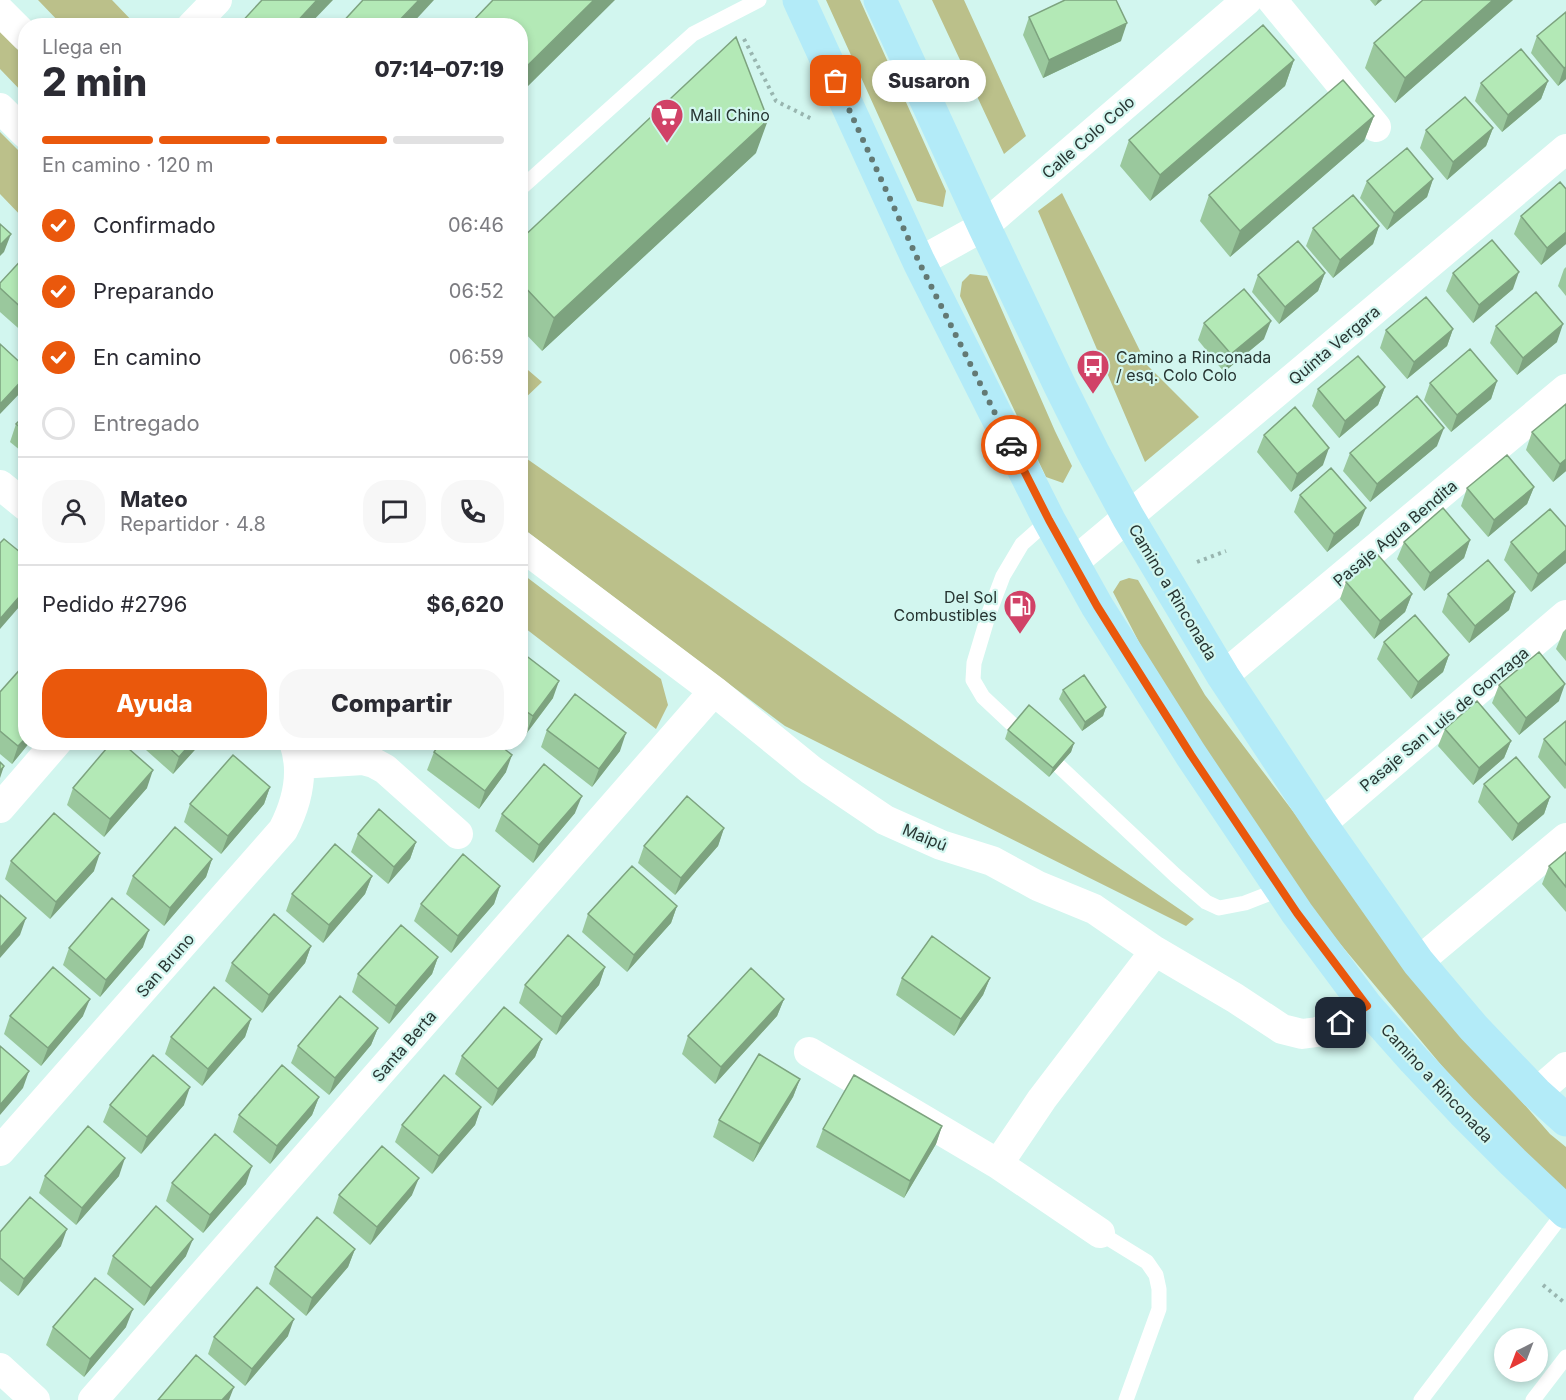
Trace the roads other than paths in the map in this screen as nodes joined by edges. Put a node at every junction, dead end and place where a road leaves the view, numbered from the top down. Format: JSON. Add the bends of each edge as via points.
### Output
{"nodes":[{"id":1,"x":216,"y":0,"type":"edge"},
{"id":2,"x":759,"y":0,"type":"edge"},
{"id":3,"x":799,"y":0,"type":"edge"},
{"id":4,"x":880,"y":0,"type":"edge"},
{"id":5,"x":1247,"y":0,"type":"edge"},
{"id":6,"x":1272,"y":0,"type":"edge"},
{"id":7,"x":0,"y":11,"type":"edge"},
{"id":8,"x":199,"y":18,"type":"edge"},
{"id":9,"x":18,"y":29,"type":"edge"},
{"id":10,"x":0,"y":108,"type":"edge"},
{"id":11,"x":18,"y":126,"type":"edge"},
{"id":12,"x":1376,"y":127,"type":"edge"},
{"id":13,"x":1566,"y":149,"type":"edge"},
{"id":14,"x":528,"y":182,"type":"edge"},
{"id":15,"x":984,"y":226,"type":"junction"},
{"id":16,"x":919,"y":262,"type":"junction"},
{"id":17,"x":1566,"y":389,"type":"edge"},
{"id":18,"x":0,"y":485,"type":"edge"},
{"id":19,"x":18,"y":500,"type":"edge"},
{"id":20,"x":1128,"y":517,"type":"junction"},
{"id":21,"x":1049,"y":520,"type":"junction"},
{"id":22,"x":528,"y":551,"type":"edge"},
{"id":23,"x":1073,"y":563,"type":"junction"},
{"id":24,"x":1566,"y":615,"type":"edge"},
{"id":25,"x":1223,"y":676,"type":"junction"},
{"id":26,"x":714,"y":691,"type":"junction"},
{"id":27,"x":1015,"y":727,"type":"edge"},
{"id":28,"x":50,"y":750,"type":"edge"},
{"id":29,"x":297,"y":753,"type":"edge"},
{"id":30,"x":1059,"y":766,"type":"edge"},
{"id":31,"x":0,"y":808,"type":"edge"},
{"id":32,"x":1321,"y":824,"type":"junction"},
{"id":33,"x":458,"y":834,"type":"dead end"},
{"id":34,"x":1566,"y":838,"type":"edge"},
{"id":35,"x":1281,"y":889,"type":"junction"},
{"id":36,"x":1155,"y":951,"type":"junction"},
{"id":37,"x":1418,"y":962,"type":"junction"},
{"id":38,"x":1367,"y":1006,"type":"junction"},
{"id":39,"x":809,"y":1052,"type":"dead end"},
{"id":40,"x":1566,"y":1067,"type":"edge"},
{"id":41,"x":1536,"y":1093,"type":"junction"},
{"id":42,"x":1566,"y":1120,"type":"edge"},
{"id":43,"x":0,"y":1151,"type":"edge"},
{"id":44,"x":998,"y":1164,"type":"junction"},
{"id":45,"x":1565,"y":1211,"type":"edge"},
{"id":46,"x":1100,"y":1233,"type":"joint"},
{"id":47,"x":1566,"y":1357,"type":"edge"},
{"id":48,"x":0,"y":1368,"type":"edge"},
{"id":49,"x":35,"y":1400,"type":"edge"},
{"id":50,"x":93,"y":1400,"type":"edge"},
{"id":51,"x":1126,"y":1400,"type":"edge"},
{"id":52,"x":1420,"y":1400,"type":"edge"},
{"id":53,"x":1533,"y":1400,"type":"edge"}],
"edges":[{"from":1,"to":8,"type":"street"},
{"from":2,"to":14,"type":"lane","via":[[693,34]]},
{"from":3,"to":16,"type":"main road","name":"Camino a Rinconada"},
{"from":4,"to":15,"type":"main road","name":"Camino a Rinconada"},
{"from":5,"to":15,"type":"street","name":"Calle Colo Colo"},
{"from":6,"to":12,"type":"street"},
{"from":7,"to":9,"type":"street"},
{"from":10,"to":11,"type":"street"},
{"from":13,"to":20,"type":"street","name":"Quinta Vergara"},
{"from":15,"to":16,"type":"street","name":"Calle Colo Colo"},
{"from":15,"to":20,"type":"main road","name":"Camino a Rinconada"},
{"from":16,"to":21,"type":"main road","name":"Camino a Rinconada"},
{"from":17,"to":25,"type":"street","name":"Pasaje Agua Bendita"},
{"from":18,"to":19,"type":"street"},
{"from":20,"to":23,"type":"street","name":"Quinta Vergara"},
{"from":20,"to":25,"type":"main road","name":"Camino a Rinconada"},
{"from":21,"to":23,"type":"main road","name":"Camino a Rinconada"},
{"from":21,"to":27,"type":"lane","via":[[1022,544],[1003,576],[974,663],[973,680],[983,698]]},
{"from":22,"to":26,"type":"street","name":"Maipú"},
{"from":23,"to":35,"type":"main road","name":"Camino a Rinconada","via":[[1191,755]]},
{"from":24,"to":32,"type":"street","name":"Pasaje San Luis de Gonzaga"},
{"from":25,"to":32,"type":"main road","name":"Camino a Rinconada"},
{"from":26,"to":36,"type":"street","name":"Maipú","via":[[810,770],[885,820],[992,861],[1038,886],[1094,909]]},
{"from":26,"to":50,"type":"street","name":"Santa Berta"},
{"from":28,"to":31,"type":"street"},
{"from":29,"to":33,"type":"street","via":[[374,763]]},
{"from":29,"to":43,"type":"street","name":"San Bruno","via":[[300,778],[283,830]]},
{"from":30,"to":35,"type":"lane","via":[[1206,902],[1220,908]]},
{"from":32,"to":37,"type":"main road","name":"Camino a Rinconada"},
{"from":34,"to":37,"type":"street"},
{"from":35,"to":38,"type":"main road","name":"Camino a Rinconada"},
{"from":36,"to":38,"type":"street","name":"Maipú","via":[[1282,1029],[1302,1034],[1317,1032],[1341,1023]]},
{"from":36,"to":44,"type":"street","via":[[1042,1099]]},
{"from":37,"to":41,"type":"main road","name":"Camino a Rinconada"},
{"from":38,"to":45,"type":"main road","name":"Camino a Rinconada","via":[[1463,1112]]},
{"from":39,"to":44,"type":"street"},
{"from":40,"to":41,"type":"street"},
{"from":41,"to":42,"type":"main road","name":"Camino a Rinconada"},
{"from":44,"to":46,"type":"street"},
{"from":45,"to":52,"type":"lane"},
{"from":46,"to":51,"type":"lane","via":[[1147,1262],[1159,1289],[1159,1309]]},
{"from":47,"to":53,"type":"lane"},
{"from":48,"to":49,"type":"street"}]}
